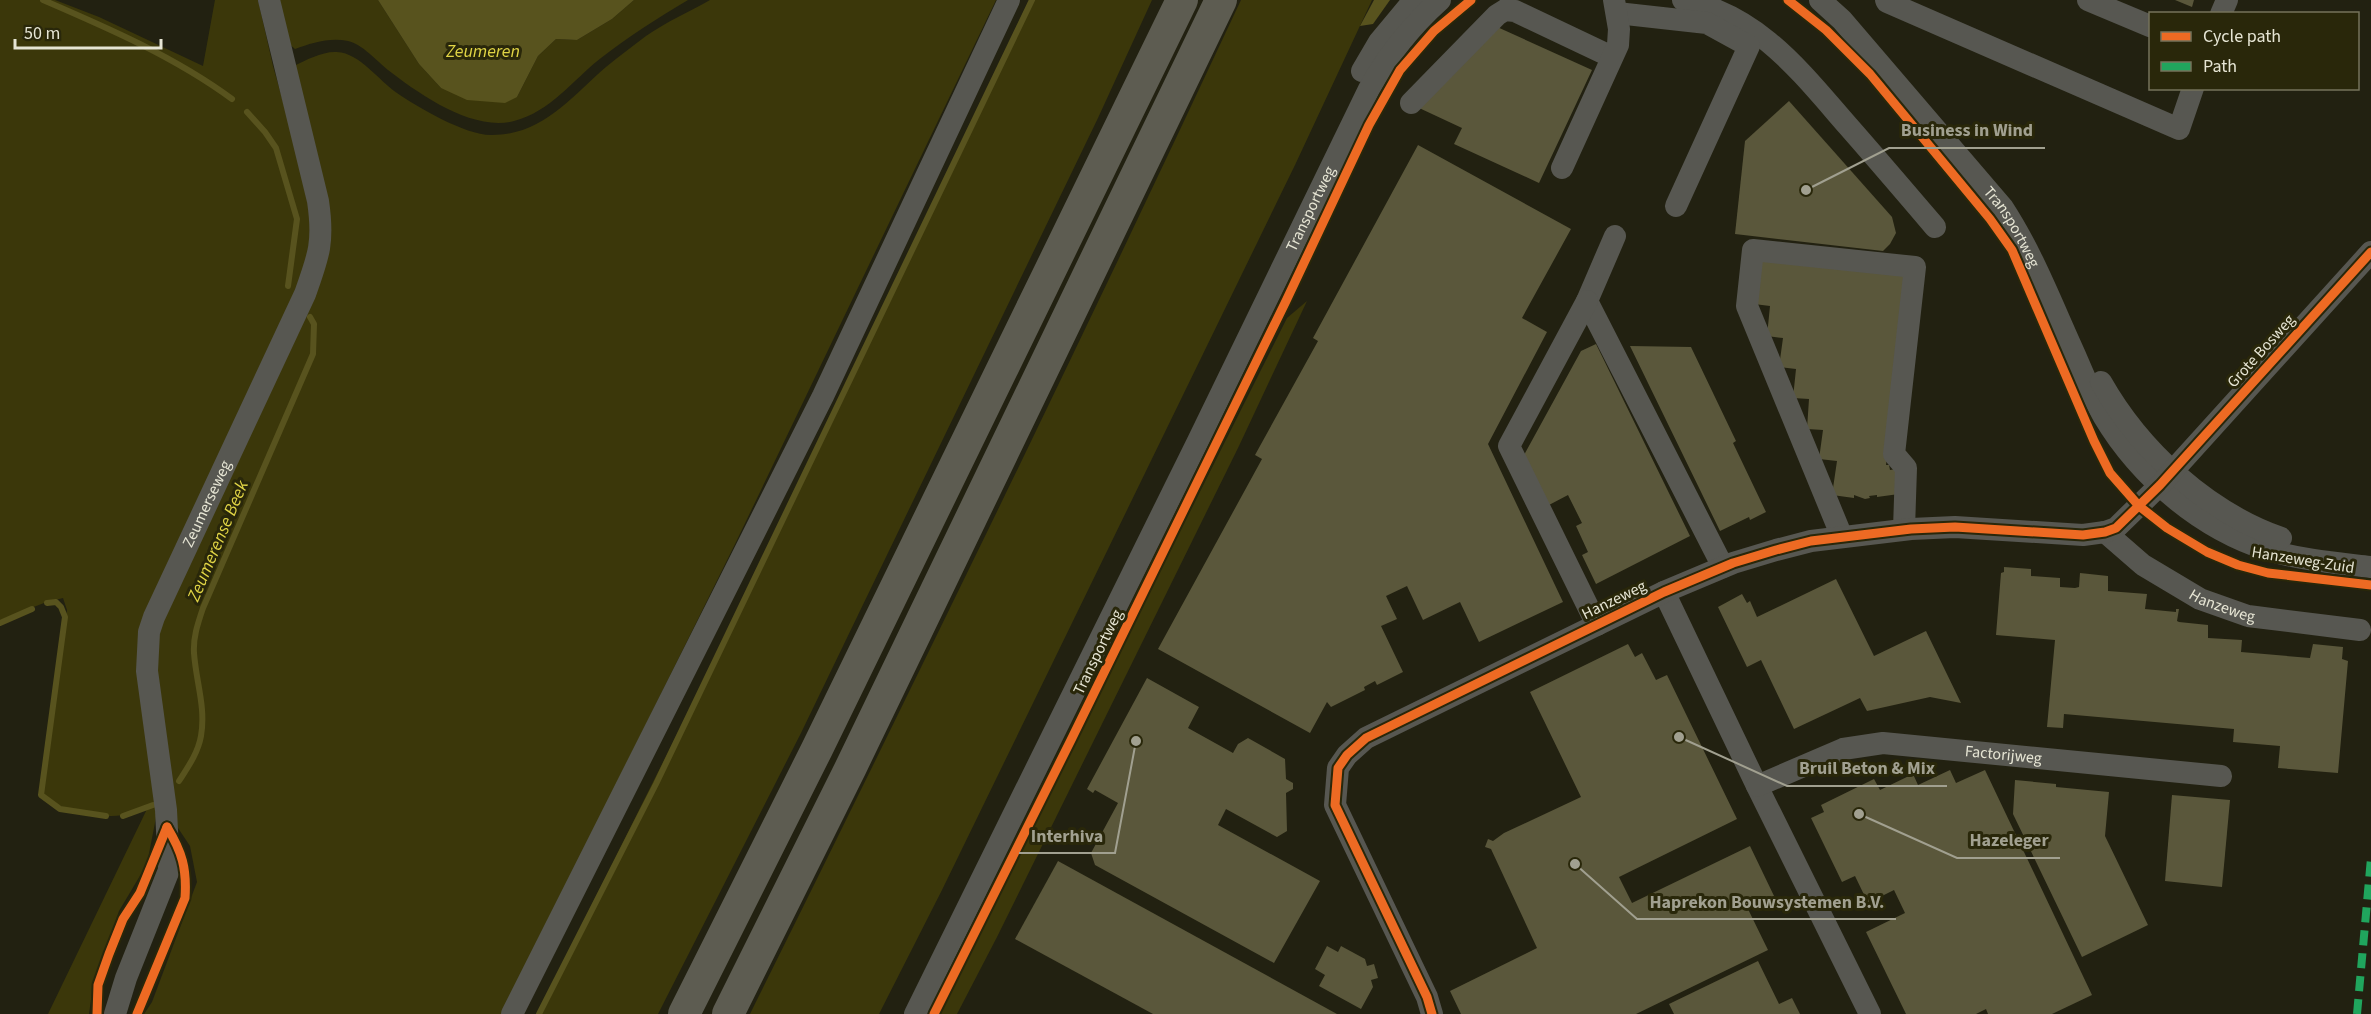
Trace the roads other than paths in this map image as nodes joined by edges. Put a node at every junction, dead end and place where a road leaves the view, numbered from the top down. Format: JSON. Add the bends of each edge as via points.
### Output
{"nodes":[{"id":1,"x":269,"y":0,"type":"edge"},
{"id":2,"x":1009,"y":0,"type":"edge"},
{"id":3,"x":1182,"y":0,"type":"edge"},
{"id":4,"x":1221,"y":0,"type":"edge"},
{"id":5,"x":1414,"y":0,"type":"edge"},
{"id":6,"x":1440,"y":0,"type":"edge"},
{"id":7,"x":1683,"y":0,"type":"edge"},
{"id":8,"x":1820,"y":0,"type":"edge"},
{"id":9,"x":1839,"y":0,"type":"edge"},
{"id":10,"x":1886,"y":0,"type":"edge"},
{"id":11,"x":2088,"y":0,"type":"edge"},
{"id":12,"x":1616,"y":6,"type":"edge"},
{"id":13,"x":2149,"y":25,"type":"edge"},
{"id":14,"x":1612,"y":57,"type":"junction"},
{"id":15,"x":2192,"y":90,"type":"edge"},
{"id":16,"x":1411,"y":103,"type":"dead end"},
{"id":17,"x":1563,"y":168,"type":"dead end"},
{"id":18,"x":1676,"y":206,"type":"dead end"},
{"id":19,"x":1935,"y":226,"type":"dead end"},
{"id":20,"x":1615,"y":236,"type":"dead end"},
{"id":21,"x":2371,"y":252,"type":"edge"},
{"id":22,"x":1587,"y":301,"type":"junction"},
{"id":23,"x":2167,"y":477,"type":"junction"},
{"id":24,"x":1904,"y":529,"type":"junction"},
{"id":25,"x":2105,"y":532,"type":"junction"},
{"id":26,"x":1842,"y":537,"type":"junction"},
{"id":27,"x":2371,"y":555,"type":"edge"},
{"id":28,"x":1723,"y":567,"type":"junction"},
{"id":29,"x":2371,"y":567,"type":"edge"},
{"id":30,"x":1664,"y":592,"type":"junction"},
{"id":31,"x":1597,"y":625,"type":"junction"},
{"id":32,"x":2360,"y":630,"type":"dead end"},
{"id":33,"x":2221,"y":776,"type":"dead end"},
{"id":34,"x":1757,"y":786,"type":"junction"},
{"id":35,"x":115,"y":1014,"type":"edge"},
{"id":36,"x":512,"y":1014,"type":"edge"},
{"id":37,"x":684,"y":1014,"type":"edge"},
{"id":38,"x":728,"y":1014,"type":"edge"},
{"id":39,"x":899,"y":1014,"type":"edge"},
{"id":40,"x":915,"y":1014,"type":"edge"},
{"id":41,"x":1432,"y":1014,"type":"edge"},
{"id":42,"x":1870,"y":1014,"type":"edge"}],
"edges":[{"from":1,"to":35,"type":"street","name":"Zeumerseweg","via":[[318,201],[322,230],[319,255],[305,294],[149,632],[147,670],[166,810],[169,870]]},
{"from":2,"to":36,"type":"street","via":[[823,396]]},
{"from":3,"to":37,"type":"highway"},
{"from":4,"to":38,"type":"highway"},
{"from":5,"to":39,"type":"street","name":"Transportweg","via":[[1379,42],[1363,69],[1162,487]]},
{"from":6,"to":40,"type":"street","name":"Transportweg","via":[[1408,31],[1369,88]]},
{"from":7,"to":19,"type":"street","via":[[1724,12],[1789,58]]},
{"from":8,"to":23,"type":"street","name":"Transportweg","via":[[1842,20],[2003,208],[2037,268],[2104,417],[2123,444]]},
{"from":9,"to":23,"type":"street","name":"Transportweg","via":[[2011,197],[2037,242],[2109,396]]},
{"from":10,"to":15,"type":"street","via":[[2179,129]]},
{"from":11,"to":13,"type":"street"},
{"from":12,"to":14,"type":"street","via":[[1619,29]]},
{"from":12,"to":18,"type":"street","via":[[1707,23],[1749,46]]},
{"from":14,"to":16,"type":"street","via":[[1515,11],[1505,10]]},
{"from":14,"to":17,"type":"street"},
{"from":20,"to":22,"type":"street","name":"Hanzeweg"},
{"from":21,"to":23,"type":"street","name":"Grote Bosweg"},
{"from":22,"to":28,"type":"street"},
{"from":22,"to":31,"type":"street","name":"Hanzeweg","via":[[1509,446]]},
{"from":23,"to":25,"type":"street","via":[[2116,528]]},
{"from":23,"to":27,"type":"street","name":"Hanzeweg-Zuid","via":[[2255,529],[2305,545]]},
{"from":23,"to":29,"type":"street","name":"Hanzeweg-Zuid","via":[[2204,520],[2246,542],[2295,556]]},
{"from":24,"to":25,"type":"street","name":"Hanzeweg","via":[[1955,527],[2083,535]]},
{"from":24,"to":26,"type":"street","name":"Hanzeweg"},
{"from":24,"to":26,"type":"street","via":[[1906,468],[1894,454],[1915,267],[1753,250],[1748,306]]},
{"from":25,"to":32,"type":"street","name":"Hanzeweg","via":[[2143,565],[2200,599],[2248,616]]},
{"from":26,"to":28,"type":"street","name":"Hanzeweg","via":[[1788,547]]},
{"from":28,"to":30,"type":"street","name":"Hanzeweg"},
{"from":30,"to":31,"type":"street","name":"Hanzeweg"},
{"from":30,"to":34,"type":"street","name":"Hanzeweg"},
{"from":31,"to":41,"type":"street","name":"Hanzeweg","via":[[1366,738],[1338,768],[1335,805]]},
{"from":33,"to":34,"type":"street","name":"Factorijweg","via":[[1882,743],[1843,749]]},
{"from":34,"to":42,"type":"street","name":"Hanzeweg"}]}
